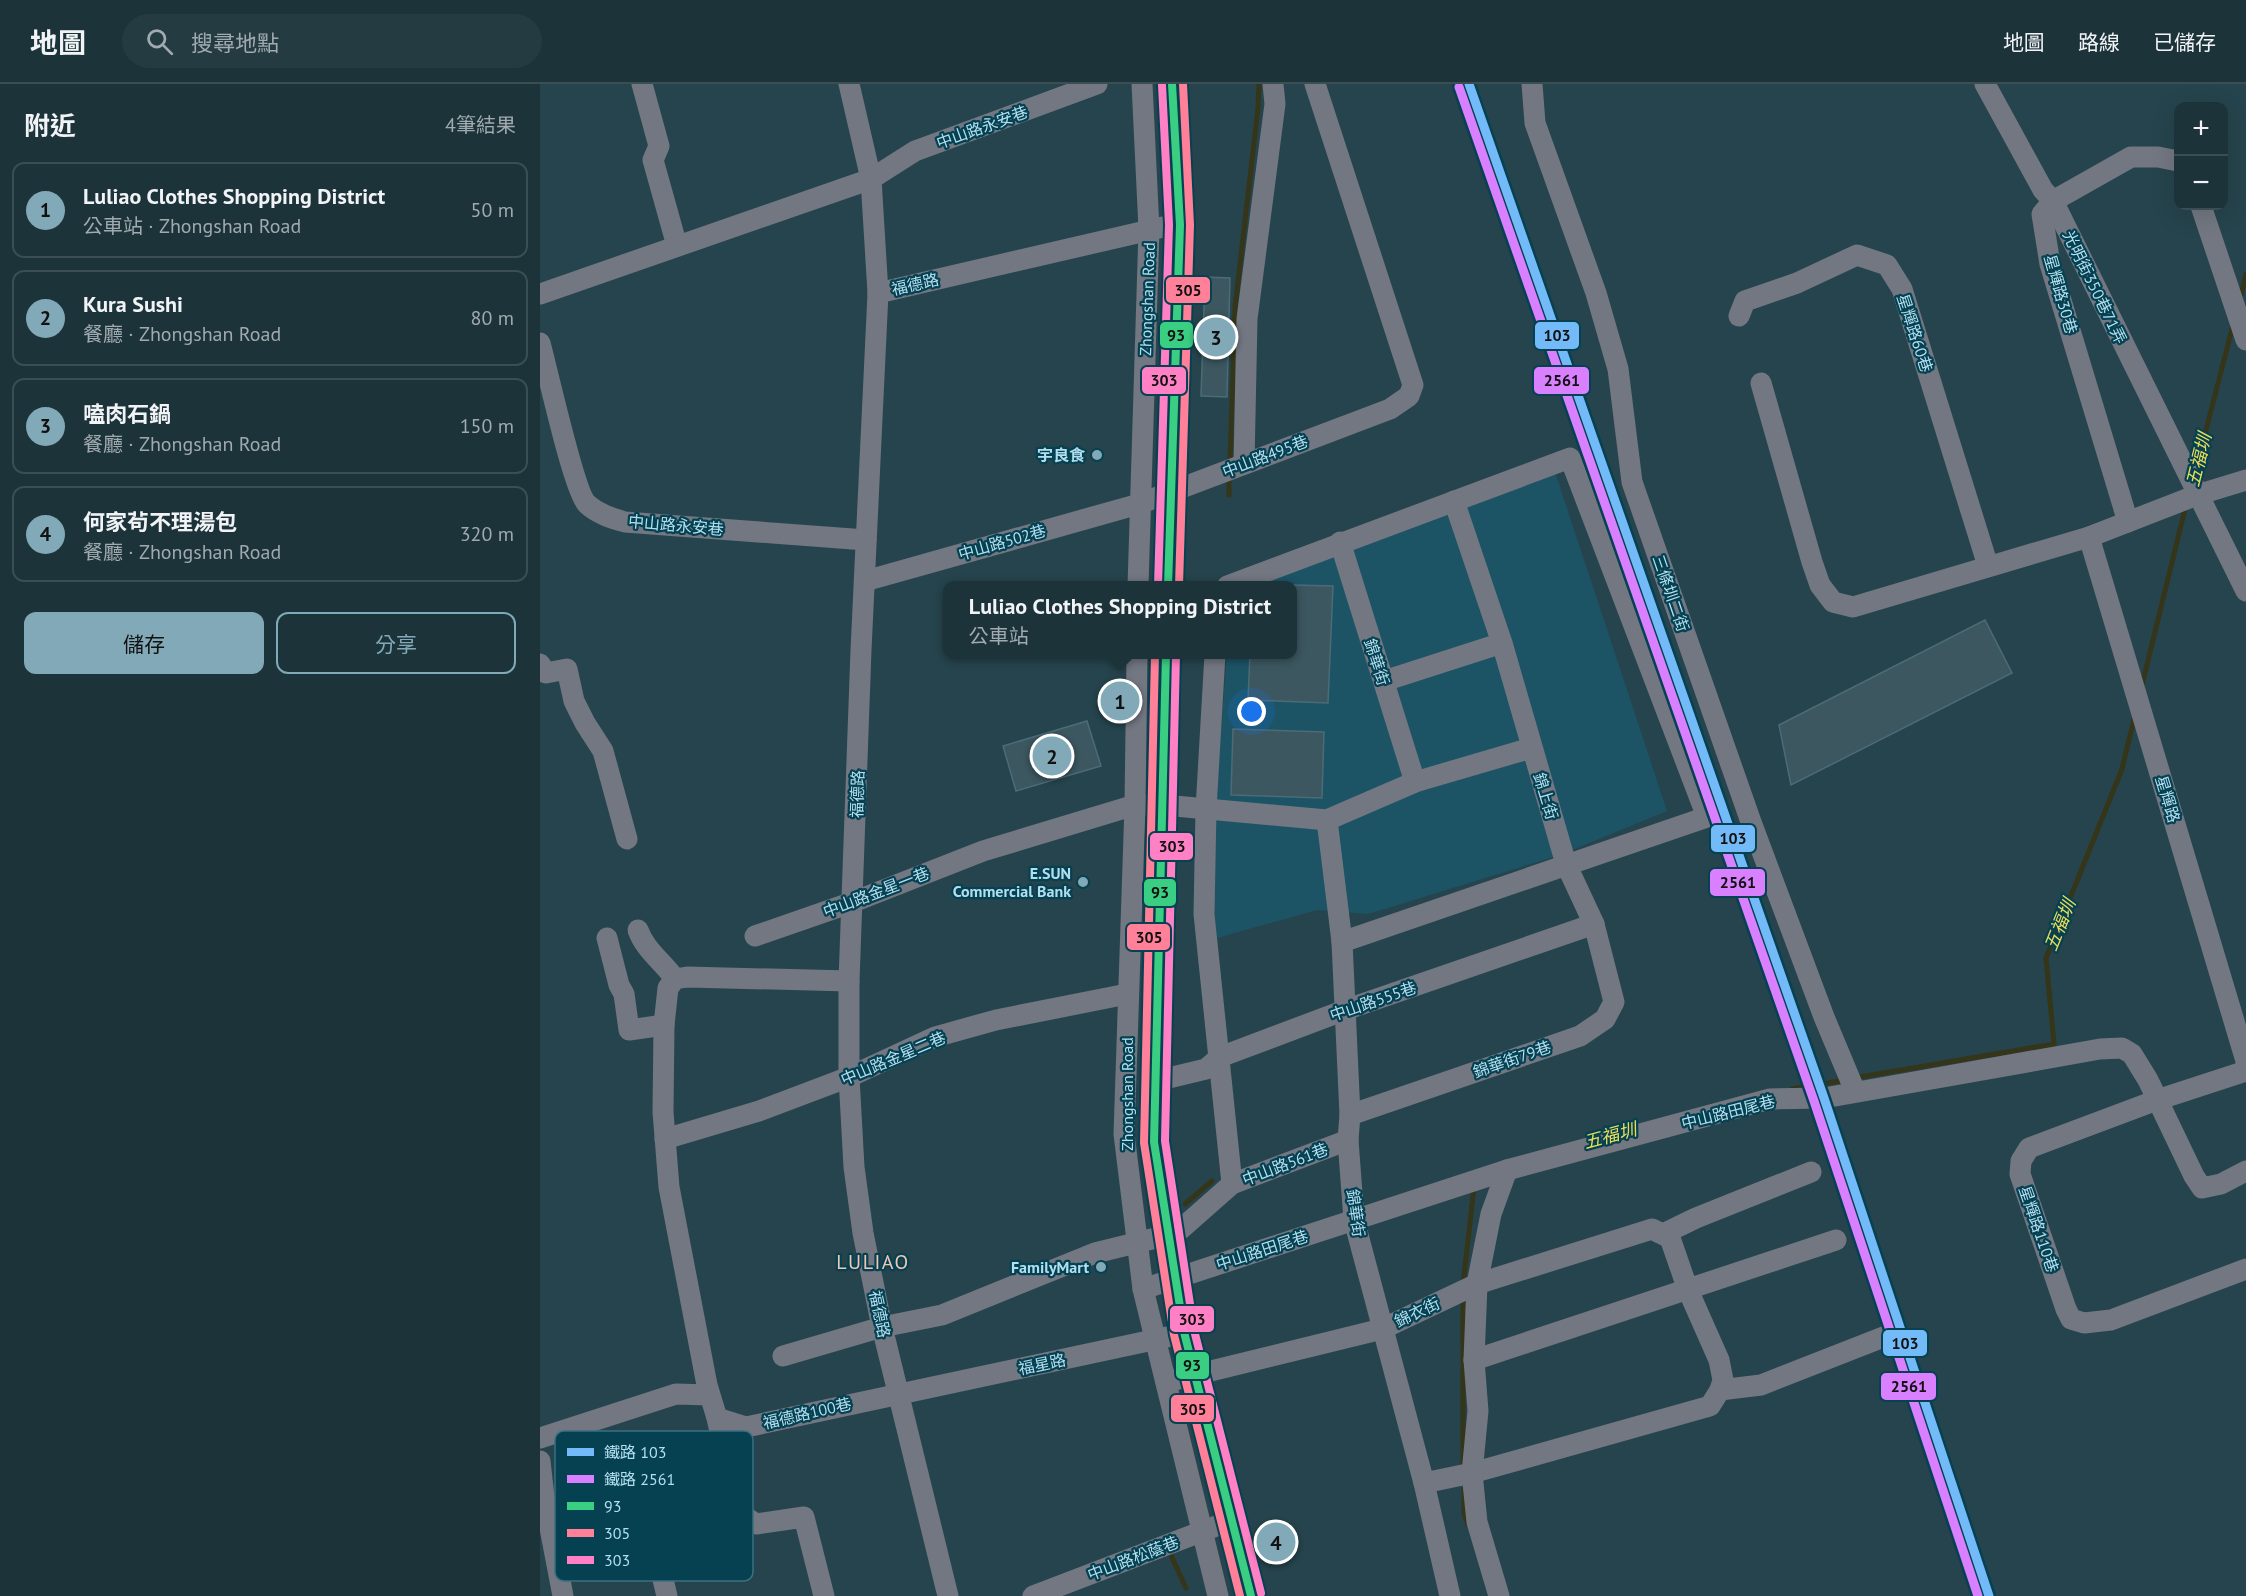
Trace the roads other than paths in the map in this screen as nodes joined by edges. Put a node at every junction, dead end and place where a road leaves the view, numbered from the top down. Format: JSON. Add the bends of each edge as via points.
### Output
{"nodes":[{"id":1,"x":642,"y":84,"type":"edge"},
{"id":2,"x":849,"y":84,"type":"edge"},
{"id":3,"x":1097,"y":84,"type":"edge"},
{"id":4,"x":1142,"y":84,"type":"edge"},
{"id":5,"x":1172,"y":84,"type":"edge"},
{"id":6,"x":1273,"y":84,"type":"edge"},
{"id":7,"x":1315,"y":84,"type":"edge"},
{"id":8,"x":1532,"y":84,"type":"edge"},
{"id":9,"x":1985,"y":84,"type":"edge"},
{"id":10,"x":2174,"y":160,"type":"edge"},
{"id":11,"x":871,"y":179,"type":"junction"},
{"id":12,"x":2053,"y":201,"type":"junction"},
{"id":13,"x":2203,"y":210,"type":"edge"},
{"id":14,"x":1180,"y":225,"type":"junction"},
{"id":15,"x":1149,"y":229,"type":"junction"},
{"id":16,"x":677,"y":246,"type":"junction"},
{"id":17,"x":878,"y":293,"type":"junction"},
{"id":18,"x":540,"y":294,"type":"edge"},
{"id":19,"x":1739,"y":316,"type":"dead end"},
{"id":20,"x":2246,"y":340,"type":"edge"},
{"id":21,"x":540,"y":343,"type":"edge"},
{"id":22,"x":1761,"y":383,"type":"dead end"},
{"id":23,"x":1244,"y":464,"type":"junction"},
{"id":24,"x":2246,"y":480,"type":"edge"},
{"id":25,"x":1170,"y":493,"type":"junction"},
{"id":26,"x":2197,"y":495,"type":"junction"},
{"id":27,"x":1454,"y":501,"type":"junction"},
{"id":28,"x":1139,"y":504,"type":"junction"},
{"id":29,"x":2128,"y":522,"type":"junction"},
{"id":30,"x":2089,"y":537,"type":"junction"},
{"id":31,"x":866,"y":540,"type":"junction"},
{"id":32,"x":1340,"y":542,"type":"junction"},
{"id":33,"x":1988,"y":566,"type":"junction"},
{"id":34,"x":865,"y":581,"type":"junction"},
{"id":35,"x":1138,"y":581,"type":"edge"},
{"id":36,"x":1168,"y":581,"type":"edge"},
{"id":37,"x":1238,"y":581,"type":"edge"},
{"id":38,"x":2246,"y":591,"type":"edge"},
{"id":39,"x":1502,"y":643,"type":"junction"},
{"id":40,"x":1137,"y":659,"type":"edge"},
{"id":41,"x":1166,"y":659,"type":"edge"},
{"id":42,"x":1215,"y":659,"type":"edge"},
{"id":43,"x":540,"y":664,"type":"edge"},
{"id":44,"x":1384,"y":681,"type":"junction"},
{"id":45,"x":1531,"y":748,"type":"junction"},
{"id":46,"x":1415,"y":782,"type":"junction"},
{"id":47,"x":1135,"y":805,"type":"junction"},
{"id":48,"x":1164,"y":805,"type":"junction"},
{"id":49,"x":1206,"y":809,"type":"junction"},
{"id":50,"x":1327,"y":820,"type":"junction"},
{"id":51,"x":627,"y":839,"type":"dead end"},
{"id":52,"x":1566,"y":864,"type":"junction"},
{"id":53,"x":853,"y":902,"type":"junction"},
{"id":54,"x":1594,"y":924,"type":"junction"},
{"id":55,"x":638,"y":930,"type":"dead end"},
{"id":56,"x":755,"y":936,"type":"dead end"},
{"id":57,"x":608,"y":938,"type":"dead end"},
{"id":58,"x":1342,"y":942,"type":"junction"},
{"id":59,"x":675,"y":979,"type":"junction"},
{"id":60,"x":849,"y":981,"type":"junction"},
{"id":61,"x":1127,"y":994,"type":"junction"},
{"id":62,"x":1345,"y":1010,"type":"junction"},
{"id":63,"x":664,"y":1025,"type":"junction"},
{"id":64,"x":1220,"y":1057,"type":"junction"},
{"id":65,"x":2246,"y":1061,"type":"edge"},
{"id":66,"x":2246,"y":1071,"type":"edge"},
{"id":67,"x":849,"y":1077,"type":"junction"},
{"id":68,"x":1156,"y":1081,"type":"junction"},
{"id":69,"x":1852,"y":1083,"type":"junction"},
{"id":70,"x":2157,"y":1100,"type":"junction"},
{"id":71,"x":1350,"y":1116,"type":"junction"},
{"id":72,"x":665,"y":1139,"type":"junction"},
{"id":73,"x":1348,"y":1140,"type":"junction"},
{"id":74,"x":1507,"y":1170,"type":"junction"},
{"id":75,"x":2246,"y":1171,"type":"edge"},
{"id":76,"x":1811,"y":1172,"type":"dead end"},
{"id":77,"x":1232,"y":1184,"type":"junction"},
{"id":78,"x":1354,"y":1220,"type":"junction"},
{"id":79,"x":1663,"y":1234,"type":"junction"},
{"id":80,"x":1168,"y":1235,"type":"junction"},
{"id":81,"x":1836,"y":1240,"type":"dead end"},
{"id":82,"x":1136,"y":1244,"type":"junction"},
{"id":83,"x":2246,"y":1269,"type":"edge"},
{"id":84,"x":1175,"y":1279,"type":"junction"},
{"id":85,"x":1477,"y":1284,"type":"junction"},
{"id":86,"x":1143,"y":1289,"type":"junction"},
{"id":87,"x":1688,"y":1290,"type":"junction"},
{"id":88,"x":882,"y":1327,"type":"junction"},
{"id":89,"x":1382,"y":1329,"type":"junction"},
{"id":90,"x":1184,"y":1332,"type":"junction"},
{"id":91,"x":1886,"y":1336,"type":"dead end"},
{"id":92,"x":1156,"y":1340,"type":"junction"},
{"id":93,"x":783,"y":1356,"type":"dead end"},
{"id":94,"x":1474,"y":1360,"type":"junction"},
{"id":95,"x":1196,"y":1375,"type":"junction"},
{"id":96,"x":1166,"y":1382,"type":"junction"},
{"id":97,"x":1720,"y":1390,"type":"junction"},
{"id":98,"x":899,"y":1393,"type":"junction"},
{"id":99,"x":710,"y":1395,"type":"junction"},
{"id":100,"x":717,"y":1418,"type":"junction"},
{"id":101,"x":562,"y":1431,"type":"edge"},
{"id":102,"x":720,"y":1431,"type":"edge"},
{"id":103,"x":555,"y":1433,"type":"edge"},
{"id":104,"x":540,"y":1438,"type":"edge"},
{"id":105,"x":540,"y":1461,"type":"edge"},
{"id":106,"x":1472,"y":1473,"type":"junction"},
{"id":107,"x":1424,"y":1483,"type":"junction"},
{"id":108,"x":1232,"y":1520,"type":"junction"},
{"id":109,"x":753,"y":1522,"type":"edge"},
{"id":110,"x":1202,"y":1531,"type":"junction"},
{"id":111,"x":555,"y":1554,"type":"edge"},
{"id":112,"x":560,"y":1581,"type":"edge"},
{"id":113,"x":664,"y":1581,"type":"edge"},
{"id":114,"x":1447,"y":1595,"type":"edge"},
{"id":115,"x":563,"y":1596,"type":"edge"},
{"id":116,"x":668,"y":1596,"type":"edge"},
{"id":117,"x":824,"y":1596,"type":"edge"},
{"id":118,"x":948,"y":1596,"type":"edge"},
{"id":119,"x":1033,"y":1596,"type":"edge"},
{"id":120,"x":1218,"y":1596,"type":"edge"},
{"id":121,"x":1251,"y":1596,"type":"edge"},
{"id":122,"x":1499,"y":1596,"type":"edge"}],
"edges":[{"from":1,"to":16,"type":"street","via":[[659,146],[653,160]]},
{"from":2,"to":11,"type":"street"},
{"from":3,"to":11,"type":"street","name":"中山路永安巷","via":[[915,151]]},
{"from":4,"to":15,"type":"street","name":"Zhongshan Road"},
{"from":5,"to":14,"type":"street","name":"Zhongshan Road"},
{"from":6,"to":23,"type":"street","via":[[1275,104],[1247,319]]},
{"from":7,"to":23,"type":"street","name":"中山路495巷","via":[[1413,385],[1409,396],[1390,409]]},
{"from":8,"to":69,"type":"street","name":"三條圳二街","via":[[1535,123],[1593,283],[1618,369],[1632,482],[1751,822]]},
{"from":9,"to":12,"type":"street","name":"光明街350巷71弄","via":[[2043,190]]},
{"from":10,"to":12,"type":"street","via":[[2130,157]]},
{"from":11,"to":16,"type":"street","name":"中山路永安巷"},
{"from":11,"to":17,"type":"street"},
{"from":12,"to":26,"type":"street","name":"光明街350巷71弄"},
{"from":12,"to":29,"type":"street","name":"星輝路30巷","via":[[2042,214],[2050,264]]},
{"from":13,"to":20,"type":"street"},
{"from":14,"to":15,"type":"street","name":"福德路"},
{"from":14,"to":25,"type":"street","name":"Zhongshan Road"},
{"from":15,"to":17,"type":"street","name":"福德路"},
{"from":15,"to":28,"type":"street","name":"Zhongshan Road"},
{"from":16,"to":18,"type":"street","name":"中山路永安巷"},
{"from":17,"to":31,"type":"street","name":"福德路"},
{"from":19,"to":33,"type":"street","name":"星輝路60巷","via":[[1745,301],[1797,283],[1857,255],[1887,265],[1902,289]]},
{"from":21,"to":31,"type":"street","name":"中山路永安巷","via":[[573,470],[585,502],[603,515],[625,522]]},
{"from":22,"to":33,"type":"street","via":[[1812,562],[1820,585],[1833,602],[1853,606]]},
{"from":23,"to":25,"type":"street","name":"中山路495巷"},
{"from":24,"to":26,"type":"street"},
{"from":25,"to":28,"type":"street","name":"中山路495巷"},
{"from":25,"to":36,"type":"street","name":"Zhongshan Road"},
{"from":26,"to":29,"type":"street"},
{"from":26,"to":38,"type":"street"},
{"from":27,"to":32,"type":"street"},
{"from":27,"to":39,"type":"street","name":"錦上街"},
{"from":27,"to":52,"type":"street","via":[[1570,458],[1707,817]]},
{"from":28,"to":34,"type":"street","name":"中山路502巷"},
{"from":28,"to":35,"type":"street","name":"Zhongshan Road"},
{"from":29,"to":30,"type":"street"},
{"from":30,"to":33,"type":"street"},
{"from":30,"to":65,"type":"street","name":"星輝路"},
{"from":31,"to":34,"type":"street","name":"福德路"},
{"from":32,"to":37,"type":"street"},
{"from":32,"to":44,"type":"street","name":"錦華街"},
{"from":34,"to":53,"type":"street","name":"福德路"},
{"from":39,"to":44,"type":"street"},
{"from":39,"to":45,"type":"street","name":"錦上街"},
{"from":40,"to":47,"type":"street","name":"Zhongshan Road"},
{"from":41,"to":48,"type":"street","name":"Zhongshan Road"},
{"from":42,"to":49,"type":"street"},
{"from":43,"to":51,"type":"street","via":[[546,674],[567,669],[574,701],[603,751]]},
{"from":44,"to":46,"type":"street","name":"錦華街"},
{"from":45,"to":46,"type":"street"},
{"from":45,"to":52,"type":"street","name":"錦上街"},
{"from":46,"to":50,"type":"street"},
{"from":47,"to":48,"type":"street"},
{"from":47,"to":53,"type":"street","name":"中山路金星一巷","via":[[983,851]]},
{"from":47,"to":61,"type":"street","name":"Zhongshan Road"},
{"from":48,"to":49,"type":"street"},
{"from":48,"to":68,"type":"street","name":"Zhongshan Road"},
{"from":49,"to":50,"type":"street"},
{"from":49,"to":64,"type":"street","via":[[1204,914]]},
{"from":50,"to":58,"type":"street","name":"錦華街"},
{"from":52,"to":54,"type":"street","name":"錦上街"},
{"from":52,"to":58,"type":"street"},
{"from":53,"to":56,"type":"street","name":"中山路金星一巷"},
{"from":53,"to":60,"type":"street","name":"福德路"},
{"from":54,"to":62,"type":"street","name":"中山路555巷"},
{"from":54,"to":71,"type":"street","name":"錦華街79巷","via":[[1614,1002],[1605,1019],[1580,1036]]},
{"from":55,"to":59,"type":"street","via":[[642,943]]},
{"from":57,"to":63,"type":"street","via":[[618,985],[624,994],[629,1030]]},
{"from":58,"to":62,"type":"street","name":"錦華街"},
{"from":59,"to":60,"type":"street"},
{"from":59,"to":63,"type":"street","via":[[668,988]]},
{"from":60,"to":67,"type":"street","name":"福德路"},
{"from":61,"to":67,"type":"street","name":"中山路金星二巷","via":[[996,1020],[934,1037]]},
{"from":61,"to":82,"type":"street","name":"Zhongshan Road","via":[[1124,1134]]},
{"from":62,"to":64,"type":"street","name":"中山路555巷"},
{"from":62,"to":71,"type":"street","name":"錦華街"},
{"from":63,"to":72,"type":"street"},
{"from":64,"to":68,"type":"street","name":"中山路555巷","via":[[1206,1069]]},
{"from":64,"to":77,"type":"street"},
{"from":66,"to":70,"type":"street","name":"星輝路110巷"},
{"from":67,"to":72,"type":"street","name":"中山路金星二巷","via":[[759,1111]]},
{"from":67,"to":88,"type":"street","name":"福德路","via":[[854,1167]]},
{"from":68,"to":80,"type":"street","name":"Zhongshan Road","via":[[1154,1142]]},
{"from":69,"to":70,"type":"street","name":"中山路田尾巷","via":[[2122,1048],[2132,1054]]},
{"from":69,"to":74,"type":"street","name":"中山路田尾巷","via":[[1824,1098],[1770,1099]]},
{"from":70,"to":75,"type":"street","name":"中山路田尾巷","via":[[2202,1188],[2221,1184]]},
{"from":70,"to":83,"type":"street","name":"星輝路110巷","via":[[2029,1148],[2021,1161],[2020,1174],[2071,1319],[2084,1323],[2111,1320]]},
{"from":71,"to":73,"type":"street","name":"錦華街"},
{"from":72,"to":99,"type":"street","via":[[669,1187]]},
{"from":73,"to":77,"type":"street","name":"中山路561巷"},
{"from":73,"to":78,"type":"street","name":"錦華街"},
{"from":74,"to":78,"type":"street","name":"中山路田尾巷"},
{"from":74,"to":85,"type":"street","via":[[1491,1214]]},
{"from":76,"to":79,"type":"street","name":"錦衣街"},
{"from":77,"to":80,"type":"street","name":"中山路561巷","via":[[1181,1229]]},
{"from":78,"to":84,"type":"street","name":"中山路田尾巷"},
{"from":78,"to":89,"type":"street","name":"錦華街"},
{"from":79,"to":85,"type":"street","name":"錦衣街","via":[[1652,1229]]},
{"from":79,"to":87,"type":"street","via":[[1670,1238]]},
{"from":80,"to":82,"type":"street"},
{"from":80,"to":84,"type":"street","name":"Zhongshan Road"},
{"from":81,"to":87,"type":"street"},
{"from":82,"to":86,"type":"street","name":"Zhongshan Road"},
{"from":82,"to":88,"type":"street","via":[[1095,1253],[942,1315]]},
{"from":84,"to":86,"type":"street","name":"中山路田尾巷"},
{"from":84,"to":90,"type":"street","name":"Zhongshan Road"},
{"from":85,"to":89,"type":"street","name":"錦衣街"},
{"from":85,"to":94,"type":"street"},
{"from":86,"to":92,"type":"street","name":"Zhongshan Road"},
{"from":87,"to":94,"type":"street"},
{"from":87,"to":97,"type":"street","via":[[1719,1360],[1723,1380]]},
{"from":88,"to":93,"type":"street"},
{"from":88,"to":98,"type":"street","name":"福德路"},
{"from":89,"to":95,"type":"street","name":"錦衣街"},
{"from":89,"to":107,"type":"street","name":"錦華街"},
{"from":90,"to":92,"type":"street","name":"福星路"},
{"from":90,"to":95,"type":"street","name":"Zhongshan Road"},
{"from":91,"to":97,"type":"street","via":[[1761,1385]]},
{"from":92,"to":96,"type":"street","name":"Zhongshan Road"},
{"from":92,"to":98,"type":"street","name":"福星路"},
{"from":94,"to":106,"type":"street","via":[[1478,1411]]},
{"from":95,"to":96,"type":"street","name":"錦衣街"},
{"from":95,"to":108,"type":"street","name":"Zhongshan Road"},
{"from":96,"to":110,"type":"street","name":"Zhongshan Road"},
{"from":97,"to":106,"type":"street","via":[[1710,1406]]},
{"from":98,"to":100,"type":"street","name":"福德路100巷","via":[[746,1427]]},
{"from":98,"to":118,"type":"street","name":"福德路"},
{"from":99,"to":100,"type":"street"},
{"from":99,"to":101,"type":"street","via":[[676,1394]]},
{"from":100,"to":102,"type":"street"},
{"from":103,"to":104,"type":"street"},
{"from":105,"to":111,"type":"street"},
{"from":106,"to":107,"type":"street"},
{"from":106,"to":122,"type":"street","via":[[1477,1522]]},
{"from":107,"to":114,"type":"street","name":"錦華街"},
{"from":108,"to":110,"type":"street","name":"中山路松蔭巷"},
{"from":108,"to":121,"type":"street","name":"Zhongshan Road"},
{"from":109,"to":117,"type":"street","via":[[804,1517]]},
{"from":110,"to":119,"type":"street","name":"中山路松蔭巷"},
{"from":110,"to":120,"type":"street","name":"Zhongshan Road"},
{"from":112,"to":115,"type":"street"},
{"from":113,"to":116,"type":"street"}]}
